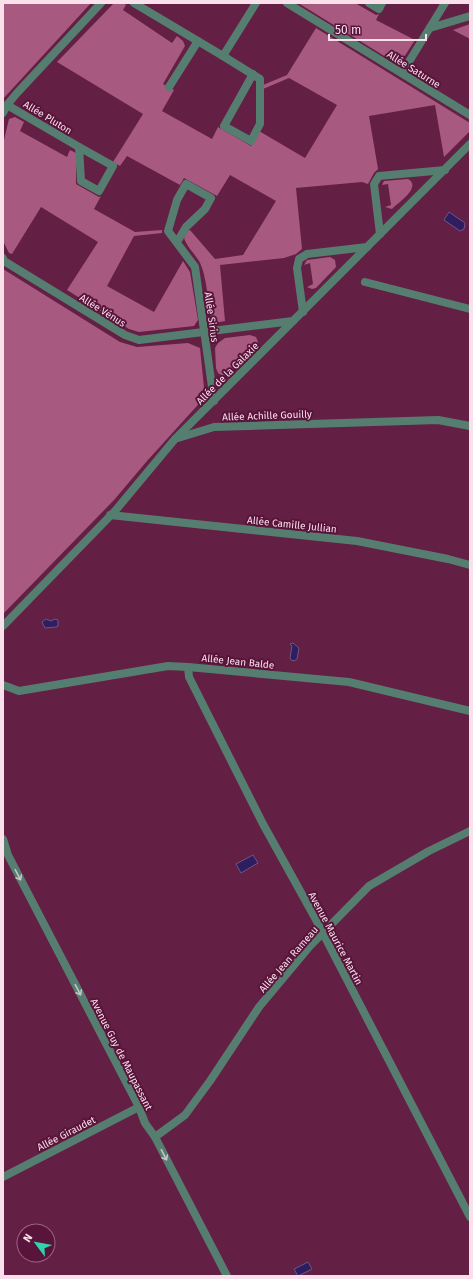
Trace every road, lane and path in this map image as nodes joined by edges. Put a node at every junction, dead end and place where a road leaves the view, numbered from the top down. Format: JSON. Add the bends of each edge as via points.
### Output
{"nodes":[{"id":1,"x":101,"y":3,"type":"edge"},
{"id":2,"x":134,"y":3,"type":"edge"},
{"id":3,"x":256,"y":3,"type":"edge"},
{"id":4,"x":287,"y":3,"type":"edge"},
{"id":5,"x":369,"y":3,"type":"edge"},
{"id":6,"x":382,"y":3,"type":"edge"},
{"id":7,"x":445,"y":3,"type":"edge"},
{"id":8,"x":470,"y":16,"type":"edge"},
{"id":9,"x":430,"y":28,"type":"junction"},
{"id":10,"x":198,"y":41,"type":"junction"},
{"id":11,"x":223,"y":56,"type":"junction"},
{"id":12,"x":402,"y":73,"type":"junction"},
{"id":13,"x":253,"y":74,"type":"junction"},
{"id":14,"x":169,"y":87,"type":"dead end"},
{"id":15,"x":7,"y":104,"type":"junction"},
{"id":16,"x":3,"y":113,"type":"edge"},
{"id":17,"x":470,"y":115,"type":"edge"},
{"id":18,"x":470,"y":144,"type":"edge"},
{"id":19,"x":79,"y":148,"type":"junction"},
{"id":20,"x":444,"y":170,"type":"junction"},
{"id":21,"x":380,"y":234,"type":"junction"},
{"id":22,"x":176,"y":242,"type":"junction"},
{"id":23,"x":367,"y":248,"type":"junction"},
{"id":24,"x":3,"y":258,"type":"edge"},
{"id":25,"x":365,"y":282,"type":"dead end"},
{"id":26,"x":470,"y":309,"type":"edge"},
{"id":27,"x":303,"y":312,"type":"junction"},
{"id":28,"x":294,"y":321,"type":"junction"},
{"id":29,"x":205,"y":333,"type":"junction"},
{"id":30,"x":214,"y":401,"type":"junction"},
{"id":31,"x":470,"y":426,"type":"edge"},
{"id":32,"x":176,"y":439,"type":"junction"},
{"id":33,"x":110,"y":515,"type":"junction"},
{"id":34,"x":470,"y":565,"type":"edge"},
{"id":35,"x":3,"y":626,"type":"edge"},
{"id":36,"x":188,"y":667,"type":"junction"},
{"id":37,"x":3,"y":685,"type":"edge"},
{"id":38,"x":470,"y":711,"type":"edge"},
{"id":39,"x":470,"y":831,"type":"edge"},
{"id":40,"x":3,"y":839,"type":"edge"},
{"id":41,"x":323,"y":934,"type":"junction"},
{"id":42,"x":139,"y":1107,"type":"junction"},
{"id":43,"x":155,"y":1137,"type":"junction"},
{"id":44,"x":3,"y":1177,"type":"edge"},
{"id":45,"x":470,"y":1216,"type":"edge"},
{"id":46,"x":227,"y":1276,"type":"edge"}],
"edges":[{"from":1,"to":15,"type":"street"},
{"from":2,"to":10,"type":"street"},
{"from":3,"to":11,"type":"street"},
{"from":4,"to":12,"type":"street","name":"Allée Saturne"},
{"from":5,"to":6,"type":"street","via":[[379,9]]},
{"from":7,"to":9,"type":"street"},
{"from":8,"to":9,"type":"street"},
{"from":9,"to":12,"type":"street"},
{"from":10,"to":11,"type":"street"},
{"from":10,"to":14,"type":"street"},
{"from":11,"to":13,"type":"street"},
{"from":12,"to":17,"type":"street","name":"Allée Saturne"},
{"from":13,"to":13,"type":"street","via":[[260,79],[260,124],[251,141],[224,126]]},
{"from":15,"to":16,"type":"street"},
{"from":15,"to":19,"type":"street","name":"Allée Pluton"},
{"from":18,"to":20,"type":"street","name":"Allée de la Galaxie"},
{"from":19,"to":19,"type":"street","name":"Allée Pluton","via":[[113,166],[99,191],[81,181]]},
{"from":20,"to":21,"type":"street","name":"Allée de la Galaxie"},
{"from":20,"to":21,"type":"street","via":[[379,176],[374,184]]},
{"from":21,"to":23,"type":"street","name":"Allée de la Galaxie"},
{"from":22,"to":22,"type":"street","name":"Allée Sirius","via":[[168,231],[177,200],[186,184],[211,198],[205,209],[186,227]]},
{"from":22,"to":29,"type":"street","name":"Allée Sirius","via":[[195,267]]},
{"from":23,"to":27,"type":"street","name":"Allée de la Galaxie"},
{"from":23,"to":27,"type":"street","via":[[307,254],[299,259],[297,268]]},
{"from":24,"to":29,"type":"street","name":"Allée Vénus","via":[[124,335],[139,340]]},
{"from":25,"to":26,"type":"street"},
{"from":27,"to":28,"type":"street","name":"Allée de la Galaxie"},
{"from":28,"to":29,"type":"street","name":"Allée de la Galaxie"},
{"from":28,"to":30,"type":"street","name":"Allée de la Galaxie"},
{"from":29,"to":30,"type":"street","name":"Allée Sirius"},
{"from":30,"to":32,"type":"street","name":"Allée de la Galaxie"},
{"from":31,"to":32,"type":"street","name":"Allée Achille Gouilly","via":[[438,420],[214,427]]},
{"from":32,"to":33,"type":"street"},
{"from":33,"to":34,"type":"street","name":"Allée Camille Jullian","via":[[357,541]]},
{"from":33,"to":35,"type":"street"},
{"from":36,"to":37,"type":"street","name":"Allée Jean Balde","via":[[168,666],[19,691]]},
{"from":36,"to":38,"type":"street","name":"Allée Jean Balde","via":[[349,682]]},
{"from":36,"to":41,"type":"street","name":"Avenue Maurice Martin","via":[[190,677],[263,824]]},
{"from":39,"to":41,"type":"street","name":"Allée Jean Rameau","via":[[429,851],[369,886]]},
{"from":40,"to":42,"type":"street","name":"Avenue Guy de Maupassant","one_way":true,"via":[[8,855]]},
{"from":41,"to":43,"type":"street","name":"Allée Jean Rameau","via":[[259,1008],[185,1115]]},
{"from":41,"to":45,"type":"street","name":"Avenue Maurice Martin"},
{"from":42,"to":43,"type":"street","name":"Avenue Guy de Maupassant","via":[[145,1123]]},
{"from":42,"to":44,"type":"street","name":"Allée Giraudet"},
{"from":43,"to":46,"type":"street","name":"Avenue Guy de Maupassant","one_way":true}]}
